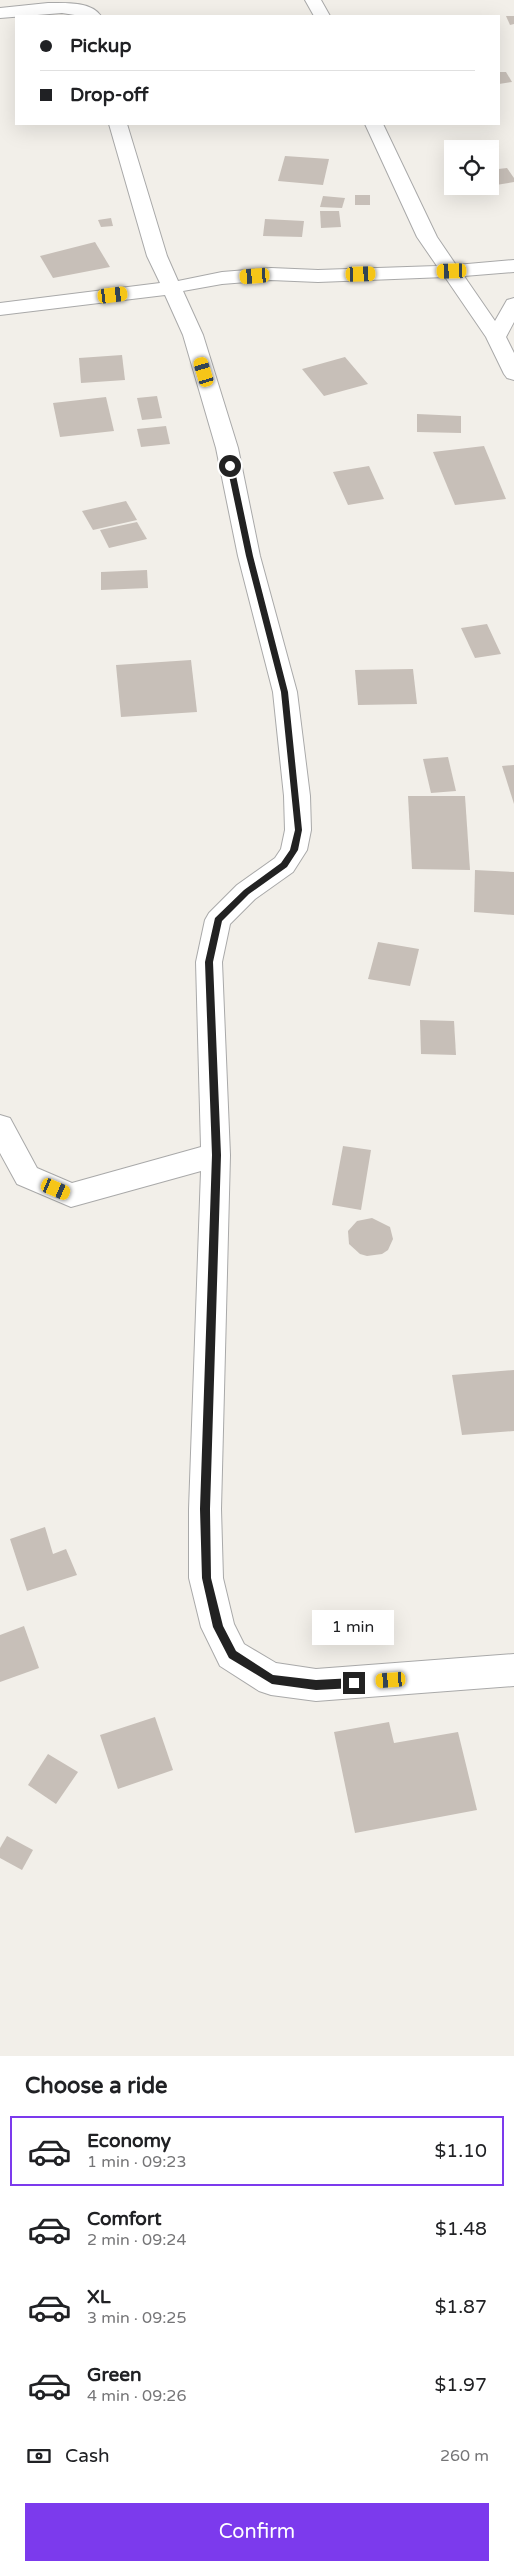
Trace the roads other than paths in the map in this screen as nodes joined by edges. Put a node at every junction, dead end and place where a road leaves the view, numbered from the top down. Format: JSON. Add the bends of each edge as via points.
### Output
{"nodes":[{"id":1,"x":313,"y":0,"type":"edge"},
{"id":2,"x":0,"y":13,"type":"edge"},
{"id":3,"x":91,"y":15,"type":"edge"},
{"id":4,"x":321,"y":15,"type":"edge"},
{"id":5,"x":118,"y":125,"type":"edge"},
{"id":6,"x":374,"y":125,"type":"edge"},
{"id":7,"x":514,"y":266,"type":"edge"},
{"id":8,"x":452,"y":271,"type":"junction"},
{"id":9,"x":170,"y":288,"type":"junction"},
{"id":10,"x":514,"y":304,"type":"edge"},
{"id":11,"x":0,"y":310,"type":"edge"},
{"id":12,"x":496,"y":337,"type":"junction"},
{"id":13,"x":514,"y":374,"type":"edge"},
{"id":14,"x":0,"y":1126,"type":"edge"},
{"id":15,"x":216,"y":1155,"type":"junction"},
{"id":16,"x":514,"y":1670,"type":"edge"}],
"edges":[{"from":1,"to":4,"type":"street"},
{"from":2,"to":3,"type":"street","via":[[70,8]]},
{"from":5,"to":9,"type":"street","via":[[157,256]]},
{"from":6,"to":8,"type":"street","via":[[427,237]]},
{"from":7,"to":8,"type":"street"},
{"from":8,"to":9,"type":"street","via":[[318,276],[271,274],[222,278]]},
{"from":8,"to":12,"type":"street"},
{"from":9,"to":11,"type":"street"},
{"from":9,"to":15,"type":"street","via":[[193,334],[227,448],[249,556],[285,692],[298,830],[294,850],[284,865],[246,892],[218,920],[209,962]]},
{"from":10,"to":12,"type":"street"},
{"from":12,"to":13,"type":"street"},
{"from":14,"to":15,"type":"street","via":[[27,1176],[72,1195]]},
{"from":15,"to":16,"type":"street","via":[[205,1509],[206,1578],[218,1627],[232,1655],[272,1679],[316,1685]]}]}
